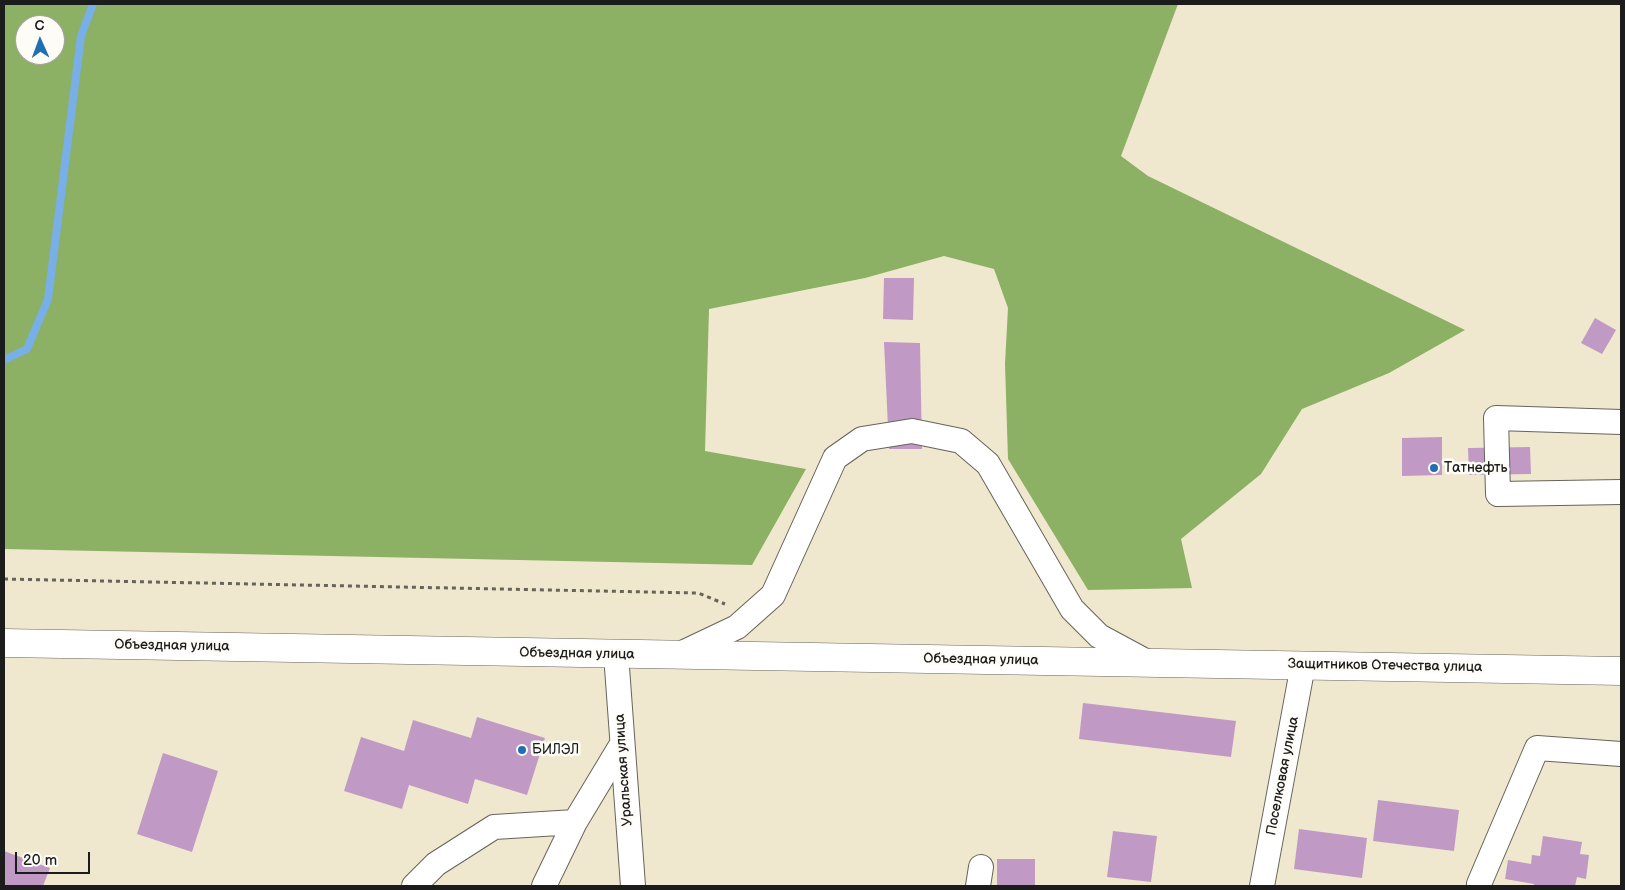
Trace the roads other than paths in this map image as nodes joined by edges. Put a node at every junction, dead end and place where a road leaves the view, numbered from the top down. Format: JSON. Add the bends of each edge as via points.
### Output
{"nodes":[{"id":1,"x":1621,"y":422,"type":"edge"},
{"id":2,"x":1621,"y":492,"type":"edge"},
{"id":3,"x":4,"y":643,"type":"edge"},
{"id":4,"x":616,"y":654,"type":"junction"},
{"id":5,"x":678,"y":655,"type":"junction"},
{"id":6,"x":1149,"y":663,"type":"junction"},
{"id":7,"x":1303,"y":665,"type":"junction"},
{"id":8,"x":1621,"y":671,"type":"edge"},
{"id":9,"x":622,"y":744,"type":"junction"},
{"id":10,"x":1621,"y":754,"type":"edge"},
{"id":11,"x":575,"y":822,"type":"junction"},
{"id":12,"x":1478,"y":884,"type":"dead end"},
{"id":13,"x":414,"y":886,"type":"edge"},
{"id":14,"x":544,"y":886,"type":"edge"},
{"id":15,"x":633,"y":886,"type":"edge"},
{"id":16,"x":1262,"y":886,"type":"edge"}],
"edges":[{"from":1,"to":2,"type":"street","via":[[1496,418],[1498,494]]},
{"from":3,"to":4,"type":"main road","name":"Объездная улица"},
{"from":4,"to":5,"type":"main road","name":"Объездная улица"},
{"from":4,"to":9,"type":"street","name":"Уральская улица"},
{"from":5,"to":6,"type":"main road","name":"Объездная улица"},
{"from":5,"to":6,"type":"street","via":[[737,627],[772,595],[835,458],[862,439],[912,431],[961,441],[988,464],[1072,609],[1099,636]]},
{"from":6,"to":7,"type":"main road","name":"Защитников Отечества улица"},
{"from":7,"to":8,"type":"main road","name":"Защитников Отечества улица"},
{"from":7,"to":16,"type":"street","name":"Поселковая улица"},
{"from":9,"to":11,"type":"street"},
{"from":9,"to":15,"type":"street","name":"Уральская улица"},
{"from":10,"to":12,"type":"street","via":[[1537,748]]},
{"from":11,"to":13,"type":"street","via":[[494,827],[436,864]]},
{"from":11,"to":14,"type":"street"}]}
